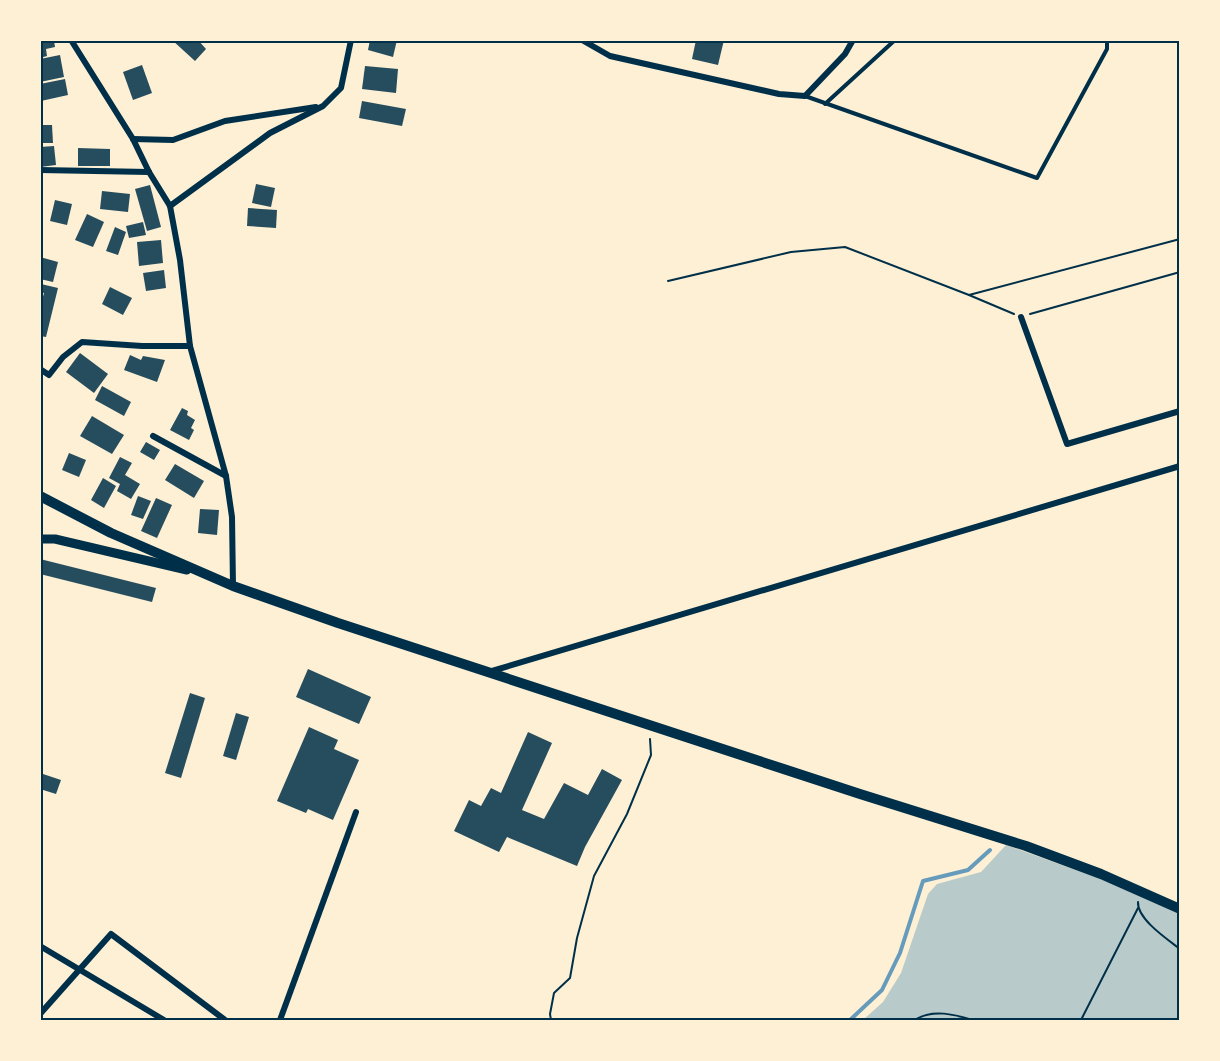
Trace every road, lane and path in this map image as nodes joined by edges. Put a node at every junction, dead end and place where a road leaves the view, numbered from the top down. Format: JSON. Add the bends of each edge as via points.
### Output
{"nodes":[{"id":1,"x":71,"y":40,"type":"edge"},
{"id":2,"x":351,"y":40,"type":"edge"},
{"id":3,"x":582,"y":40,"type":"edge"},
{"id":4,"x":853,"y":40,"type":"edge"},
{"id":5,"x":895,"y":40,"type":"edge"},
{"id":6,"x":1107,"y":40,"type":"edge"},
{"id":7,"x":804,"y":96,"type":"junction"},
{"id":8,"x":825,"y":104,"type":"junction"},
{"id":9,"x":323,"y":106,"type":"junction"},
{"id":10,"x":133,"y":139,"type":"junction"},
{"id":11,"x":40,"y":170,"type":"edge"},
{"id":12,"x":149,"y":172,"type":"junction"},
{"id":13,"x":170,"y":206,"type":"junction"},
{"id":14,"x":1179,"y":238,"type":"edge"},
{"id":15,"x":1179,"y":272,"type":"edge"},
{"id":16,"x":668,"y":281,"type":"dead end"},
{"id":17,"x":969,"y":295,"type":"junction"},
{"id":18,"x":1021,"y":316,"type":"junction"},
{"id":19,"x":190,"y":346,"type":"junction"},
{"id":20,"x":40,"y":369,"type":"edge"},
{"id":21,"x":1179,"y":411,"type":"edge"},
{"id":22,"x":153,"y":436,"type":"dead end"},
{"id":23,"x":1179,"y":466,"type":"edge"},
{"id":24,"x":226,"y":477,"type":"junction"},
{"id":25,"x":40,"y":496,"type":"edge"},
{"id":26,"x":40,"y":539,"type":"edge"},
{"id":27,"x":198,"y":572,"type":"junction"},
{"id":28,"x":233,"y":586,"type":"junction"},
{"id":29,"x":488,"y":672,"type":"junction"},
{"id":30,"x":648,"y":724,"type":"junction"},
{"id":31,"x":356,"y":812,"type":"dead end"},
{"id":32,"x":1139,"y":890,"type":"junction"},
{"id":33,"x":1138,"y":908,"type":"junction"},
{"id":34,"x":1179,"y":909,"type":"edge"},
{"id":35,"x":40,"y":946,"type":"edge"},
{"id":36,"x":1179,"y":949,"type":"edge"},
{"id":37,"x":79,"y":970,"type":"junction"},
{"id":38,"x":40,"y":1014,"type":"edge"},
{"id":39,"x":164,"y":1020,"type":"edge"},
{"id":40,"x":225,"y":1020,"type":"edge"},
{"id":41,"x":280,"y":1020,"type":"edge"},
{"id":42,"x":552,"y":1020,"type":"edge"},
{"id":43,"x":915,"y":1020,"type":"edge"},
{"id":44,"x":973,"y":1020,"type":"edge"},
{"id":45,"x":1081,"y":1020,"type":"edge"}],
"edges":[{"from":1,"to":10,"type":"street"},
{"from":2,"to":9,"type":"street","via":[[341,88]]},
{"from":3,"to":7,"type":"street","via":[[610,56],[779,94]]},
{"from":4,"to":7,"type":"street","via":[[845,54]]},
{"from":5,"to":8,"type":"lane"},
{"from":6,"to":8,"type":"lane","via":[[1107,49],[1037,178]]},
{"from":7,"to":8,"type":"lane"},
{"from":9,"to":10,"type":"street","via":[[225,121],[174,140]]},
{"from":9,"to":13,"type":"street","via":[[270,134]]},
{"from":10,"to":12,"type":"street"},
{"from":11,"to":12,"type":"street"},
{"from":12,"to":13,"type":"street"},
{"from":13,"to":19,"type":"street"},
{"from":14,"to":17,"type":"path"},
{"from":15,"to":18,"type":"path"},
{"from":16,"to":17,"type":"path","via":[[791,252],[845,247]]},
{"from":17,"to":18,"type":"path"},
{"from":18,"to":21,"type":"street","via":[[1067,444]]},
{"from":19,"to":20,"type":"street","via":[[82,342],[49,375]]},
{"from":19,"to":24,"type":"street"},
{"from":22,"to":24,"type":"street"},
{"from":23,"to":29,"type":"street"},
{"from":24,"to":28,"type":"street","via":[[232,517]]},
{"from":25,"to":27,"type":"main road"},
{"from":26,"to":27,"type":"street","via":[[55,539]]},
{"from":27,"to":28,"type":"main road"},
{"from":28,"to":29,"type":"main road"},
{"from":29,"to":30,"type":"main road"},
{"from":30,"to":32,"type":"main road","via":[[1026,846]]},
{"from":30,"to":42,"type":"path","via":[[651,755],[627,814],[594,876],[570,978],[554,993]]},
{"from":31,"to":41,"type":"street"},
{"from":32,"to":33,"type":"path"},
{"from":32,"to":34,"type":"main road"},
{"from":33,"to":36,"type":"path"},
{"from":33,"to":45,"type":"path"},
{"from":35,"to":37,"type":"street"},
{"from":37,"to":38,"type":"street"},
{"from":37,"to":39,"type":"street"},
{"from":37,"to":40,"type":"street","via":[[111,934]]},
{"from":43,"to":44,"type":"path","via":[[949,1013]]}]}
